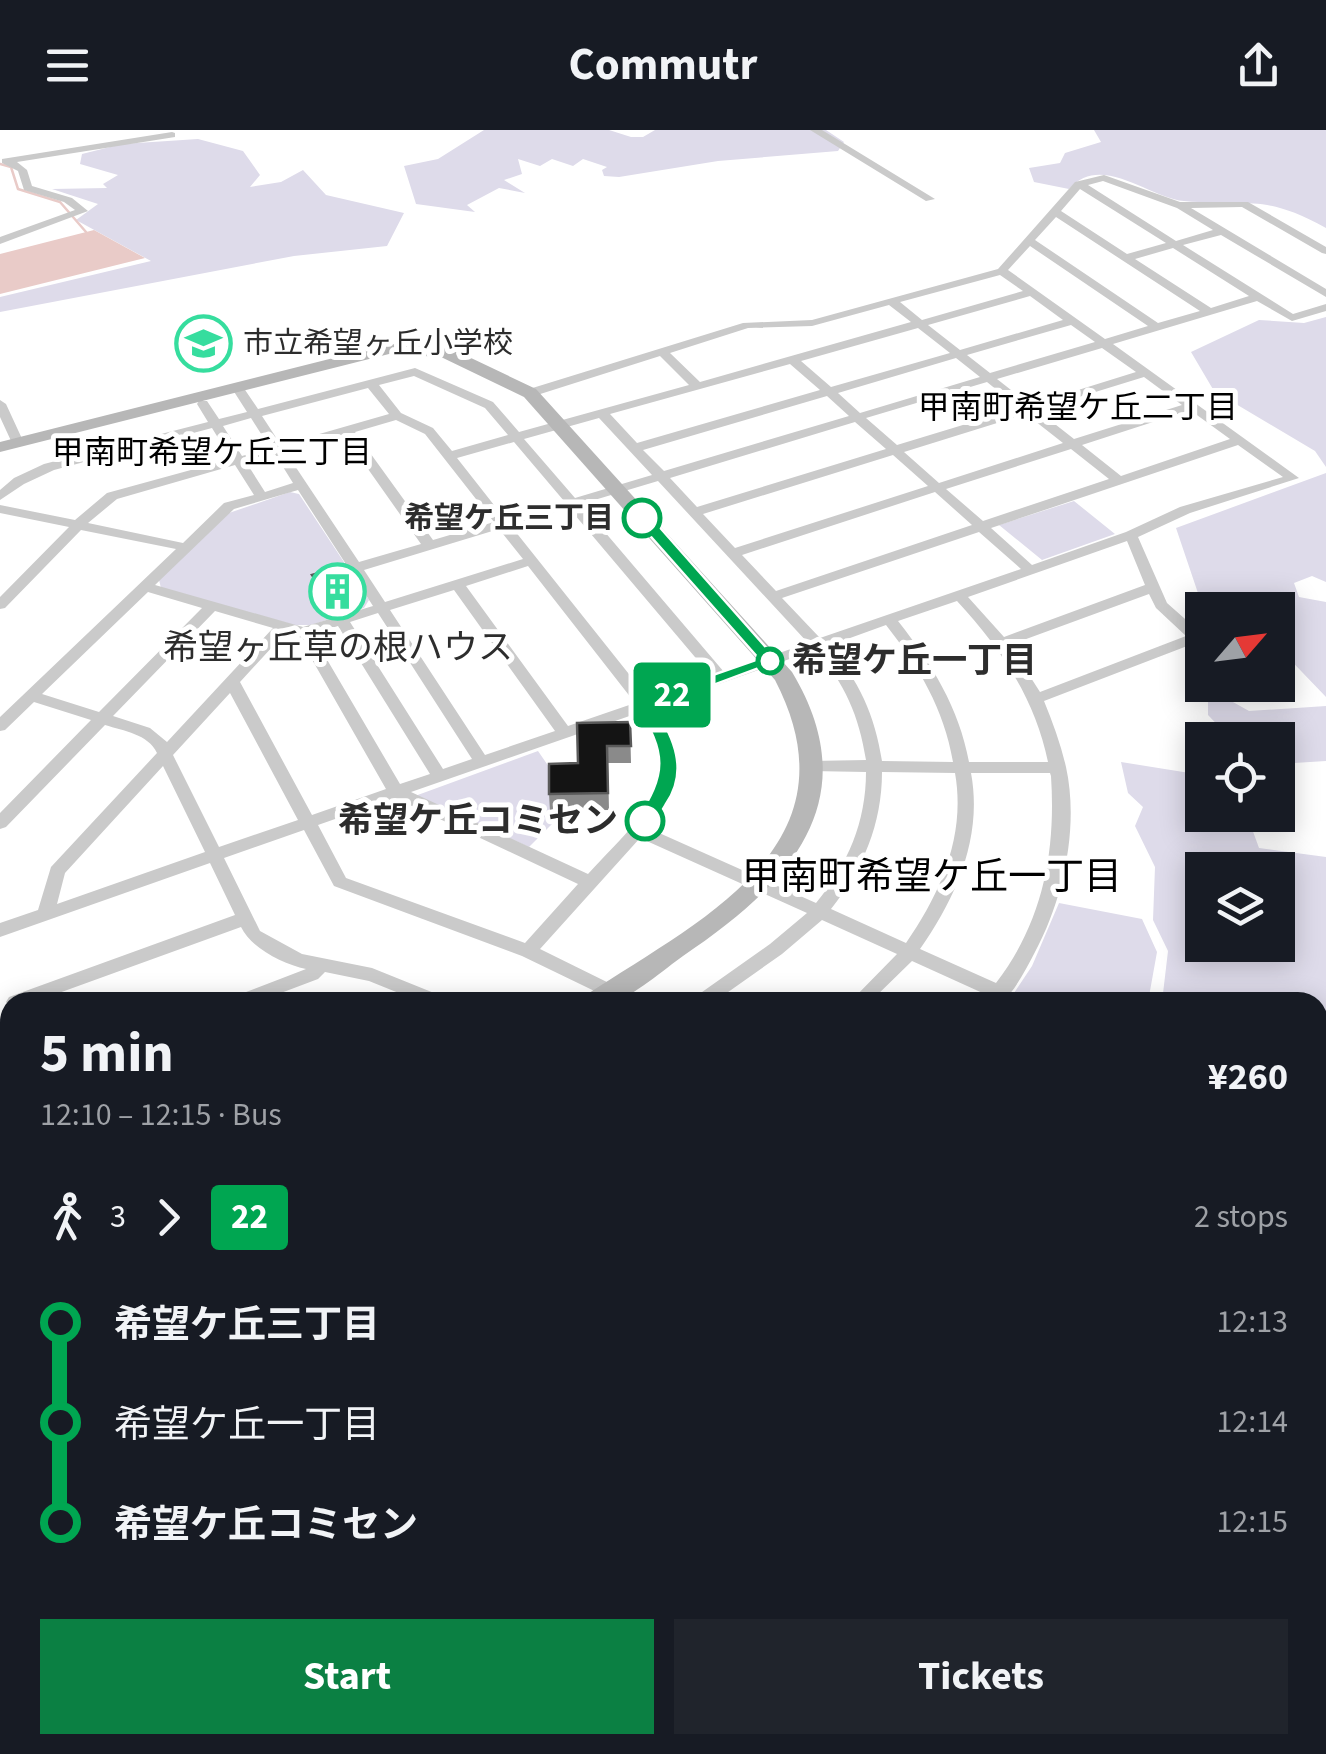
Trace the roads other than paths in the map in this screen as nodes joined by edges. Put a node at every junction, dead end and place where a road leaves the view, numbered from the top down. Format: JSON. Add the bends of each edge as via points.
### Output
{"nodes":[{"id":1,"x":815,"y":130,"type":"edge"},
{"id":2,"x":172,"y":135,"type":"dead end"},
{"id":3,"x":5,"y":161,"type":"edge"},
{"id":4,"x":1079,"y":184,"type":"junction"},
{"id":5,"x":930,"y":199,"type":"dead end"},
{"id":6,"x":1180,"y":206,"type":"junction"},
{"id":7,"x":1055,"y":212,"type":"junction"},
{"id":8,"x":1222,"y":231,"type":"junction"},
{"id":9,"x":0,"y":240,"type":"edge"},
{"id":10,"x":1029,"y":241,"type":"junction"},
{"id":11,"x":1174,"y":244,"type":"junction"},
{"id":12,"x":1326,"y":251,"type":"edge"},
{"id":13,"x":1125,"y":258,"type":"junction"},
{"id":14,"x":1002,"y":271,"type":"junction"},
{"id":15,"x":1032,"y":292,"type":"junction"},
{"id":16,"x":1326,"y":294,"type":"edge"},
{"id":17,"x":1258,"y":297,"type":"junction"},
{"id":18,"x":891,"y":301,"type":"junction"},
{"id":19,"x":1326,"y":307,"type":"edge"},
{"id":20,"x":1208,"y":312,"type":"junction"},
{"id":21,"x":1072,"y":320,"type":"junction"},
{"id":22,"x":821,"y":321,"type":"junction"},
{"id":23,"x":920,"y":324,"type":"junction"},
{"id":24,"x":1156,"y":327,"type":"junction"},
{"id":25,"x":848,"y":343,"type":"junction"},
{"id":26,"x":1103,"y":343,"type":"junction"},
{"id":27,"x":662,"y":352,"type":"junction"},
{"id":28,"x":958,"y":354,"type":"junction"},
{"id":29,"x":792,"y":360,"type":"junction"},
{"id":30,"x":1145,"y":372,"type":"junction"},
{"id":31,"x":988,"y":378,"type":"junction"},
{"id":32,"x":371,"y":383,"type":"junction"},
{"id":33,"x":697,"y":386,"type":"junction"},
{"id":34,"x":237,"y":387,"type":"junction"},
{"id":35,"x":828,"y":392,"type":"junction"},
{"id":36,"x":530,"y":393,"type":"junction"},
{"id":37,"x":0,"y":404,"type":"edge"},
{"id":38,"x":203,"y":404,"type":"dead end"},
{"id":39,"x":1192,"y":406,"type":"junction"},
{"id":40,"x":1028,"y":408,"type":"junction"},
{"id":41,"x":602,"y":413,"type":"junction"},
{"id":42,"x":254,"y":414,"type":"junction"},
{"id":43,"x":396,"y":416,"type":"junction"},
{"id":44,"x":856,"y":417,"type":"junction"},
{"id":45,"x":215,"y":424,"type":"junction"},
{"id":46,"x":559,"y":425,"type":"junction"},
{"id":47,"x":347,"y":430,"type":"junction"},
{"id":48,"x":516,"y":437,"type":"junction"},
{"id":49,"x":1240,"y":440,"type":"junction"},
{"id":50,"x":1072,"y":444,"type":"junction"},
{"id":51,"x":9,"y":445,"type":"edge"},
{"id":52,"x":276,"y":448,"type":"junction"},
{"id":53,"x":635,"y":448,"type":"junction"},
{"id":54,"x":894,"y":450,"type":"junction"},
{"id":55,"x":449,"y":456,"type":"junction"},
{"id":56,"x":237,"y":459,"type":"junction"},
{"id":57,"x":661,"y":475,"type":"junction"},
{"id":58,"x":1118,"y":480,"type":"junction"},
{"id":59,"x":302,"y":485,"type":"junction"},
{"id":60,"x":935,"y":487,"type":"junction"},
{"id":61,"x":617,"y":489,"type":"junction"},
{"id":62,"x":0,"y":496,"type":"edge"},
{"id":63,"x":260,"y":496,"type":"junction"},
{"id":64,"x":571,"y":502,"type":"junction"},
{"id":65,"x":0,"y":509,"type":"edge"},
{"id":66,"x":695,"y":512,"type":"junction"},
{"id":67,"x":502,"y":523,"type":"junction"},
{"id":68,"x":79,"y":525,"type":"junction"},
{"id":69,"x":980,"y":527,"type":"junction"},
{"id":70,"x":1132,"y":535,"type":"junction"},
{"id":71,"x":430,"y":545,"type":"junction"},
{"id":72,"x":185,"y":548,"type":"junction"},
{"id":73,"x":734,"y":553,"type":"junction"},
{"id":74,"x":531,"y":562,"type":"junction"},
{"id":75,"x":356,"y":568,"type":"junction"},
{"id":76,"x":1029,"y":570,"type":"junction"},
{"id":77,"x":457,"y":584,"type":"junction"},
{"id":78,"x":145,"y":587,"type":"junction"},
{"id":79,"x":1151,"y":588,"type":"junction"},
{"id":80,"x":959,"y":594,"type":"junction"},
{"id":81,"x":774,"y":596,"type":"junction"},
{"id":82,"x":0,"y":605,"type":"edge"},
{"id":83,"x":212,"y":606,"type":"junction"},
{"id":84,"x":381,"y":608,"type":"junction"},
{"id":85,"x":889,"y":619,"type":"junction"},
{"id":86,"x":342,"y":620,"type":"junction"},
{"id":87,"x":282,"y":627,"type":"junction"},
{"id":88,"x":1185,"y":628,"type":"edge"},
{"id":89,"x":303,"y":632,"type":"junction"},
{"id":90,"x":1003,"y":643,"type":"junction"},
{"id":91,"x":818,"y":644,"type":"junction"},
{"id":92,"x":1185,"y":645,"type":"edge"},
{"id":93,"x":770,"y":661,"type":"junction"},
{"id":94,"x":720,"y":678,"type":"junction"},
{"id":95,"x":232,"y":682,"type":"junction"},
{"id":96,"x":32,"y":696,"type":"junction"},
{"id":97,"x":1036,"y":699,"type":"junction"},
{"id":98,"x":644,"y":704,"type":"junction"},
{"id":99,"x":102,"y":718,"type":"junction"},
{"id":100,"x":0,"y":726,"type":"edge"},
{"id":101,"x":564,"y":732,"type":"junction"},
{"id":102,"x":166,"y":753,"type":"junction"},
{"id":103,"x":482,"y":762,"type":"junction"},
{"id":104,"x":812,"y":766,"type":"junction"},
{"id":105,"x":876,"y":766,"type":"junction"},
{"id":106,"x":964,"y":766,"type":"junction"},
{"id":107,"x":1059,"y":768,"type":"junction"},
{"id":108,"x":439,"y":776,"type":"junction"},
{"id":109,"x":396,"y":792,"type":"junction"},
{"id":110,"x":0,"y":823,"type":"edge"},
{"id":111,"x":306,"y":823,"type":"junction"},
{"id":112,"x":638,"y":830,"type":"junction"},
{"id":113,"x":215,"y":854,"type":"junction"},
{"id":114,"x":590,"y":882,"type":"junction"},
{"id":115,"x":760,"y":886,"type":"junction"},
{"id":116,"x":819,"y":912,"type":"junction"},
{"id":117,"x":45,"y":915,"type":"junction"},
{"id":118,"x":244,"y":920,"type":"junction"},
{"id":119,"x":0,"y":930,"type":"edge"},
{"id":120,"x":528,"y":952,"type":"junction"},
{"id":121,"x":909,"y":952,"type":"junction"},
{"id":122,"x":322,"y":964,"type":"junction"},
{"id":123,"x":43,"y":992,"type":"edge"},
{"id":124,"x":266,"y":992,"type":"edge"},
{"id":125,"x":413,"y":992,"type":"edge"},
{"id":126,"x":595,"y":992,"type":"edge"},
{"id":127,"x":610,"y":992,"type":"edge"},
{"id":128,"x":713,"y":992,"type":"edge"},
{"id":129,"x":868,"y":992,"type":"edge"},
{"id":130,"x":985,"y":992,"type":"edge"},
{"id":131,"x":1000,"y":992,"type":"edge"}],
"edges":[{"from":1,"to":5,"type":"street"},
{"from":2,"to":3,"type":"street"},
{"from":3,"to":9,"type":"street","via":[[22,170],[28,188],[83,208]]},
{"from":4,"to":6,"type":"street","via":[[1104,178]]},
{"from":4,"to":7,"type":"street"},
{"from":4,"to":11,"type":"street"},
{"from":6,"to":8,"type":"street"},
{"from":6,"to":12,"type":"street","via":[[1244,204]]},
{"from":7,"to":10,"type":"street"},
{"from":7,"to":13,"type":"street"},
{"from":8,"to":11,"type":"street"},
{"from":8,"to":16,"type":"street"},
{"from":10,"to":14,"type":"street"},
{"from":10,"to":24,"type":"street"},
{"from":11,"to":13,"type":"street"},
{"from":11,"to":17,"type":"street"},
{"from":13,"to":20,"type":"street"},
{"from":14,"to":15,"type":"street"},
{"from":14,"to":18,"type":"street"},
{"from":15,"to":21,"type":"street"},
{"from":15,"to":23,"type":"street"},
{"from":17,"to":19,"type":"street","via":[[1292,318]]},
{"from":17,"to":20,"type":"street"},
{"from":18,"to":22,"type":"street"},
{"from":18,"to":23,"type":"street"},
{"from":20,"to":24,"type":"street"},
{"from":21,"to":26,"type":"street"},
{"from":21,"to":28,"type":"street"},
{"from":22,"to":25,"type":"street"},
{"from":22,"to":27,"type":"street","via":[[748,325]]},
{"from":23,"to":25,"type":"street"},
{"from":23,"to":28,"type":"street"},
{"from":24,"to":26,"type":"street"},
{"from":25,"to":29,"type":"street"},
{"from":26,"to":30,"type":"street"},
{"from":26,"to":31,"type":"street"},
{"from":27,"to":33,"type":"street"},
{"from":27,"to":36,"type":"street"},
{"from":28,"to":31,"type":"street"},
{"from":28,"to":35,"type":"street"},
{"from":29,"to":33,"type":"street"},
{"from":29,"to":35,"type":"street"},
{"from":30,"to":39,"type":"street"},
{"from":30,"to":40,"type":"street"},
{"from":31,"to":40,"type":"street"},
{"from":31,"to":44,"type":"street"},
{"from":32,"to":42,"type":"street"},
{"from":32,"to":43,"type":"street"},
{"from":32,"to":48,"type":"street","via":[[415,372],[488,405]]},
{"from":33,"to":41,"type":"street"},
{"from":34,"to":36,"type":"street","via":[[378,351],[420,348]]},
{"from":34,"to":42,"type":"street"},
{"from":34,"to":51,"type":"street"},
{"from":35,"to":44,"type":"street"},
{"from":35,"to":53,"type":"street"},
{"from":36,"to":46,"type":"street"},
{"from":37,"to":51,"type":"street"},
{"from":38,"to":45,"type":"street"},
{"from":39,"to":49,"type":"street"},
{"from":39,"to":50,"type":"street"},
{"from":40,"to":50,"type":"street"},
{"from":40,"to":54,"type":"street"},
{"from":41,"to":46,"type":"street"},
{"from":41,"to":53,"type":"street"},
{"from":42,"to":45,"type":"street"},
{"from":42,"to":52,"type":"street"},
{"from":43,"to":47,"type":"street"},
{"from":43,"to":55,"type":"street","via":[[429,430]]},
{"from":44,"to":54,"type":"street"},
{"from":44,"to":57,"type":"street"},
{"from":45,"to":56,"type":"street"},
{"from":45,"to":62,"type":"street","via":[[49,467]]},
{"from":46,"to":48,"type":"street"},
{"from":46,"to":61,"type":"street"},
{"from":47,"to":52,"type":"street"},
{"from":47,"to":71,"type":"street"},
{"from":48,"to":55,"type":"street"},
{"from":48,"to":64,"type":"street"},
{"from":49,"to":58,"type":"street"},
{"from":49,"to":70,"type":"street","via":[[1293,478],[1185,510]]},
{"from":50,"to":58,"type":"street"},
{"from":50,"to":60,"type":"street"},
{"from":52,"to":56,"type":"street"},
{"from":52,"to":59,"type":"street"},
{"from":53,"to":57,"type":"street"},
{"from":54,"to":60,"type":"street"},
{"from":54,"to":66,"type":"street"},
{"from":55,"to":67,"type":"street"},
{"from":56,"to":63,"type":"street"},
{"from":56,"to":68,"type":"street","via":[[123,491]]},
{"from":57,"to":61,"type":"street"},
{"from":57,"to":66,"type":"street"},
{"from":58,"to":69,"type":"street"},
{"from":59,"to":63,"type":"street"},
{"from":59,"to":75,"type":"street"},
{"from":60,"to":69,"type":"street"},
{"from":60,"to":73,"type":"street"},
{"from":61,"to":64,"type":"street"},
{"from":61,"to":93,"type":"street"},
{"from":63,"to":72,"type":"street","via":[[229,506]]},
{"from":64,"to":67,"type":"street"},
{"from":64,"to":94,"type":"street"},
{"from":65,"to":68,"type":"street"},
{"from":66,"to":73,"type":"street"},
{"from":67,"to":71,"type":"street"},
{"from":67,"to":74,"type":"street"},
{"from":68,"to":72,"type":"street"},
{"from":68,"to":82,"type":"street"},
{"from":69,"to":76,"type":"street"},
{"from":69,"to":81,"type":"street"},
{"from":70,"to":76,"type":"street"},
{"from":70,"to":79,"type":"street"},
{"from":71,"to":75,"type":"street"},
{"from":72,"to":78,"type":"street"},
{"from":73,"to":81,"type":"street"},
{"from":74,"to":77,"type":"street"},
{"from":74,"to":98,"type":"street"},
{"from":75,"to":84,"type":"street"},
{"from":76,"to":80,"type":"street"},
{"from":77,"to":84,"type":"street"},
{"from":77,"to":101,"type":"street"},
{"from":78,"to":83,"type":"street"},
{"from":78,"to":96,"type":"street"},
{"from":79,"to":88,"type":"street"},
{"from":79,"to":90,"type":"street"},
{"from":80,"to":85,"type":"street"},
{"from":80,"to":90,"type":"street"},
{"from":81,"to":91,"type":"street"},
{"from":83,"to":87,"type":"street"},
{"from":83,"to":99,"type":"street"},
{"from":84,"to":86,"type":"street"},
{"from":84,"to":103,"type":"street"},
{"from":85,"to":91,"type":"street"},
{"from":85,"to":106,"type":"street","via":[[937,682]]},
{"from":86,"to":89,"type":"street"},
{"from":86,"to":108,"type":"street"},
{"from":87,"to":89,"type":"street"},
{"from":87,"to":95,"type":"street"},
{"from":89,"to":109,"type":"street"},
{"from":90,"to":97,"type":"street"},
{"from":91,"to":93,"type":"street"},
{"from":91,"to":105,"type":"street","via":[[858,700]]},
{"from":92,"to":97,"type":"street"},
{"from":93,"to":94,"type":"street"},
{"from":93,"to":104,"type":"street","via":[[794,693]]},
{"from":94,"to":98,"type":"street"},
{"from":95,"to":102,"type":"street"},
{"from":95,"to":111,"type":"street"},
{"from":96,"to":99,"type":"street"},
{"from":96,"to":100,"type":"street"},
{"from":97,"to":107,"type":"street"},
{"from":98,"to":101,"type":"street"},
{"from":98,"to":112,"type":"street","via":[[665,737],[670,776]]},
{"from":99,"to":102,"type":"street","via":[[152,736]]},
{"from":99,"to":110,"type":"street"},
{"from":101,"to":103,"type":"street"},
{"from":102,"to":113,"type":"street"},
{"from":102,"to":117,"type":"street","via":[[57,871]]},
{"from":103,"to":108,"type":"street"},
{"from":104,"to":105,"type":"street"},
{"from":104,"to":115,"type":"street","via":[[795,832]]},
{"from":105,"to":106,"type":"street"},
{"from":105,"to":116,"type":"street","via":[[874,804],[860,851]]},
{"from":106,"to":107,"type":"street"},
{"from":106,"to":121,"type":"street","via":[[954,869]]},
{"from":107,"to":131,"type":"street","via":[[1056,876],[1037,932]]},
{"from":108,"to":109,"type":"street"},
{"from":109,"to":111,"type":"street"},
{"from":109,"to":114,"type":"street"},
{"from":111,"to":113,"type":"street"},
{"from":111,"to":120,"type":"street","via":[[340,882]]},
{"from":112,"to":114,"type":"street"},
{"from":112,"to":115,"type":"street"},
{"from":113,"to":117,"type":"street"},
{"from":113,"to":118,"type":"street"},
{"from":114,"to":120,"type":"street"},
{"from":115,"to":116,"type":"street"},
{"from":115,"to":127,"type":"street"},
{"from":116,"to":121,"type":"street"},
{"from":116,"to":128,"type":"street"},
{"from":117,"to":119,"type":"street"},
{"from":118,"to":122,"type":"street","via":[[268,947]]},
{"from":118,"to":123,"type":"street"},
{"from":120,"to":126,"type":"street"},
{"from":121,"to":129,"type":"street"},
{"from":121,"to":130,"type":"street"},
{"from":122,"to":124,"type":"street"},
{"from":122,"to":125,"type":"street"}]}
